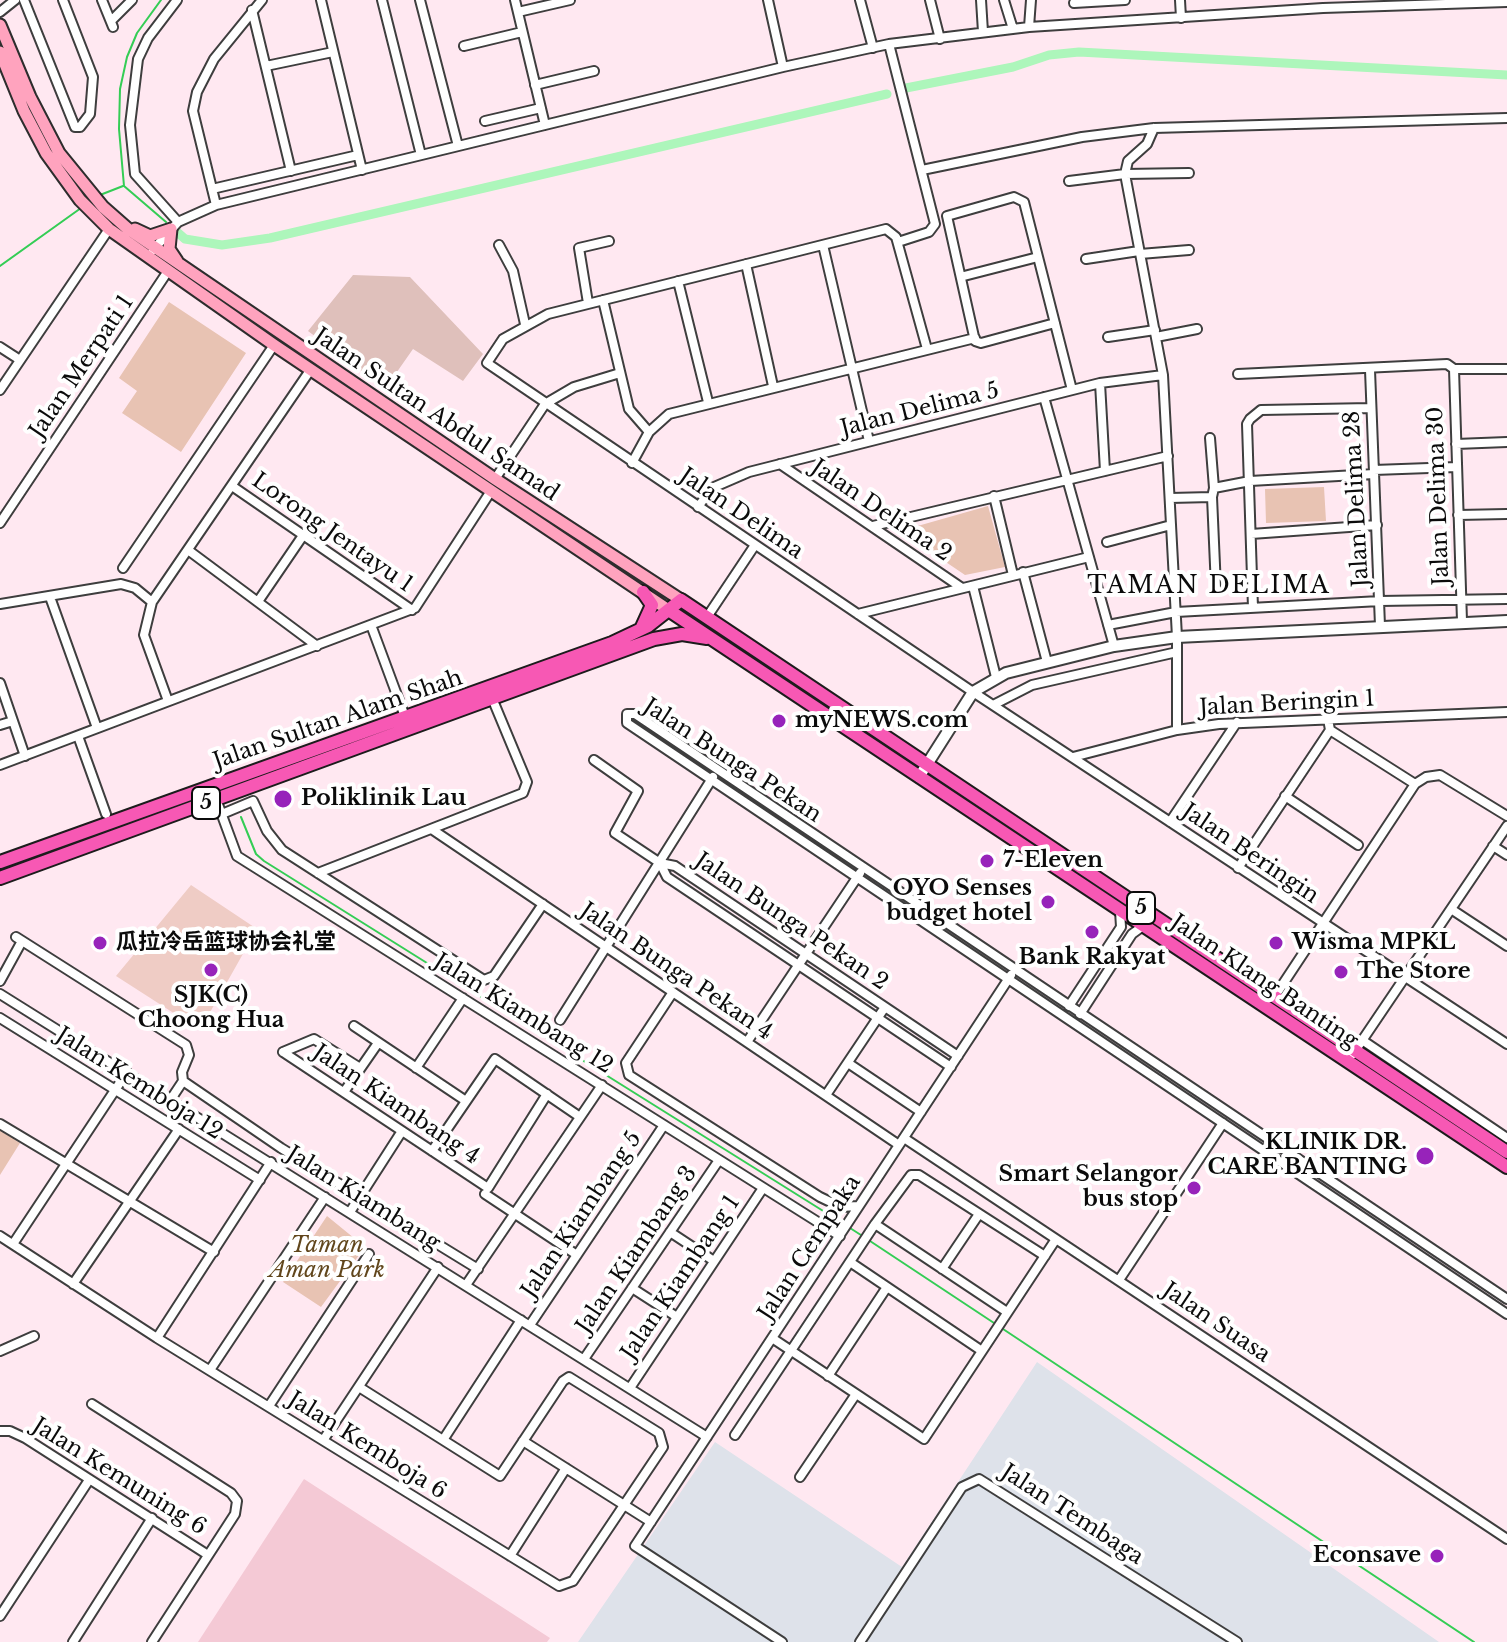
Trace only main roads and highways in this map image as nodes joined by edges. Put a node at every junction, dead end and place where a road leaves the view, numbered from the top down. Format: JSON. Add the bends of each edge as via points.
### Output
{"nodes":[{"id":1,"x":0,"y":25,"type":"edge"},
{"id":2,"x":0,"y":52,"type":"edge"},
{"id":3,"x":85,"y":196,"type":"junction"},
{"id":4,"x":113,"y":224,"type":"junction"},
{"id":5,"x":150,"y":253,"type":"junction"},
{"id":6,"x":196,"y":278,"type":"junction"},
{"id":7,"x":493,"y":485,"type":"junction"},
{"id":8,"x":643,"y":592,"type":"junction"},
{"id":9,"x":681,"y":600,"type":"junction"},
{"id":10,"x":693,"y":608,"type":"junction"},
{"id":11,"x":670,"y":611,"type":"junction"},
{"id":12,"x":682,"y":618,"type":"junction"},
{"id":13,"x":638,"y":632,"type":"junction"},
{"id":14,"x":654,"y":639,"type":"junction"},
{"id":15,"x":714,"y":640,"type":"junction"},
{"id":16,"x":408,"y":724,"type":"junction"},
{"id":17,"x":923,"y":772,"type":"junction"},
{"id":18,"x":0,"y":862,"type":"edge"},
{"id":19,"x":0,"y":878,"type":"edge"},
{"id":20,"x":1507,"y":1152,"type":"edge"},
{"id":21,"x":1507,"y":1167,"type":"edge"}],
"edges":[{"from":1,"to":3,"type":"main road","name":"Jalan Sultan Abdul Samad","via":[[45,129]]},
{"from":2,"to":3,"type":"main road","name":"Jalan Sultan Abdul Samad","via":[[34,133]]},
{"from":3,"to":4,"type":"main road","name":"Jalan Sultan Abdul Samad"},
{"from":4,"to":5,"type":"main road","name":"Jalan Sultan Abdul Samad"},
{"from":4,"to":6,"type":"main road","via":[[150,236],[174,225],[169,249]]},
{"from":5,"to":6,"type":"main road","name":"Jalan Sultan Abdul Samad"},
{"from":5,"to":7,"type":"main road","name":"Jalan Sultan Abdul Samad","via":[[274,345]]},
{"from":6,"to":7,"type":"main road","name":"Jalan Sultan Abdul Samad"},
{"from":7,"to":8,"type":"main road","name":"Jalan Sultan Abdul Samad"},
{"from":7,"to":9,"type":"main road","name":"Jalan Sultan Abdul Samad"},
{"from":8,"to":11,"type":"main road","name":"Jalan Sultan Abdul Samad"},
{"from":8,"to":13,"type":"highway","via":[[652,610]]},
{"from":9,"to":10,"type":"highway","name":"Jalan Sultan Abdul Samad","number":"5"},
{"from":9,"to":11,"type":"highway","name":"Jalan Sultan Alam Shah","number":"5"},
{"from":10,"to":12,"type":"highway","number":"5"},
{"from":10,"to":17,"type":"highway","name":"Jalan Sultan Abdul Samad","number":"5"},
{"from":11,"to":12,"type":"highway","name":"Jalan Sultan Abdul Samad","number":"5"},
{"from":11,"to":13,"type":"highway","name":"Jalan Sultan Alam Shah","number":"5"},
{"from":12,"to":14,"type":"highway","number":"5"},
{"from":12,"to":15,"type":"highway","name":"Jalan Sultan Abdul Samad","number":"5"},
{"from":13,"to":16,"type":"highway","name":"Jalan Sultan Alam Shah","number":"5"},
{"from":14,"to":15,"type":"highway","via":[[682,634]]},
{"from":14,"to":16,"type":"highway","name":"Jalan Sultan Alam Shah","number":"5"},
{"from":15,"to":17,"type":"highway","name":"Jalan Sultan Abdul Samad","number":"5"},
{"from":16,"to":18,"type":"highway","name":"Jalan Sultan Alam Shah","number":"5"},
{"from":16,"to":19,"type":"highway","name":"Jalan Sultan Alam Shah","number":"5"},
{"from":17,"to":20,"type":"highway","name":"Jalan Klang Banting","number":"5","via":[[1359,1045]]},
{"from":17,"to":21,"type":"highway","name":"Jalan Klang Banting","number":"5","via":[[1143,926]]}]}
